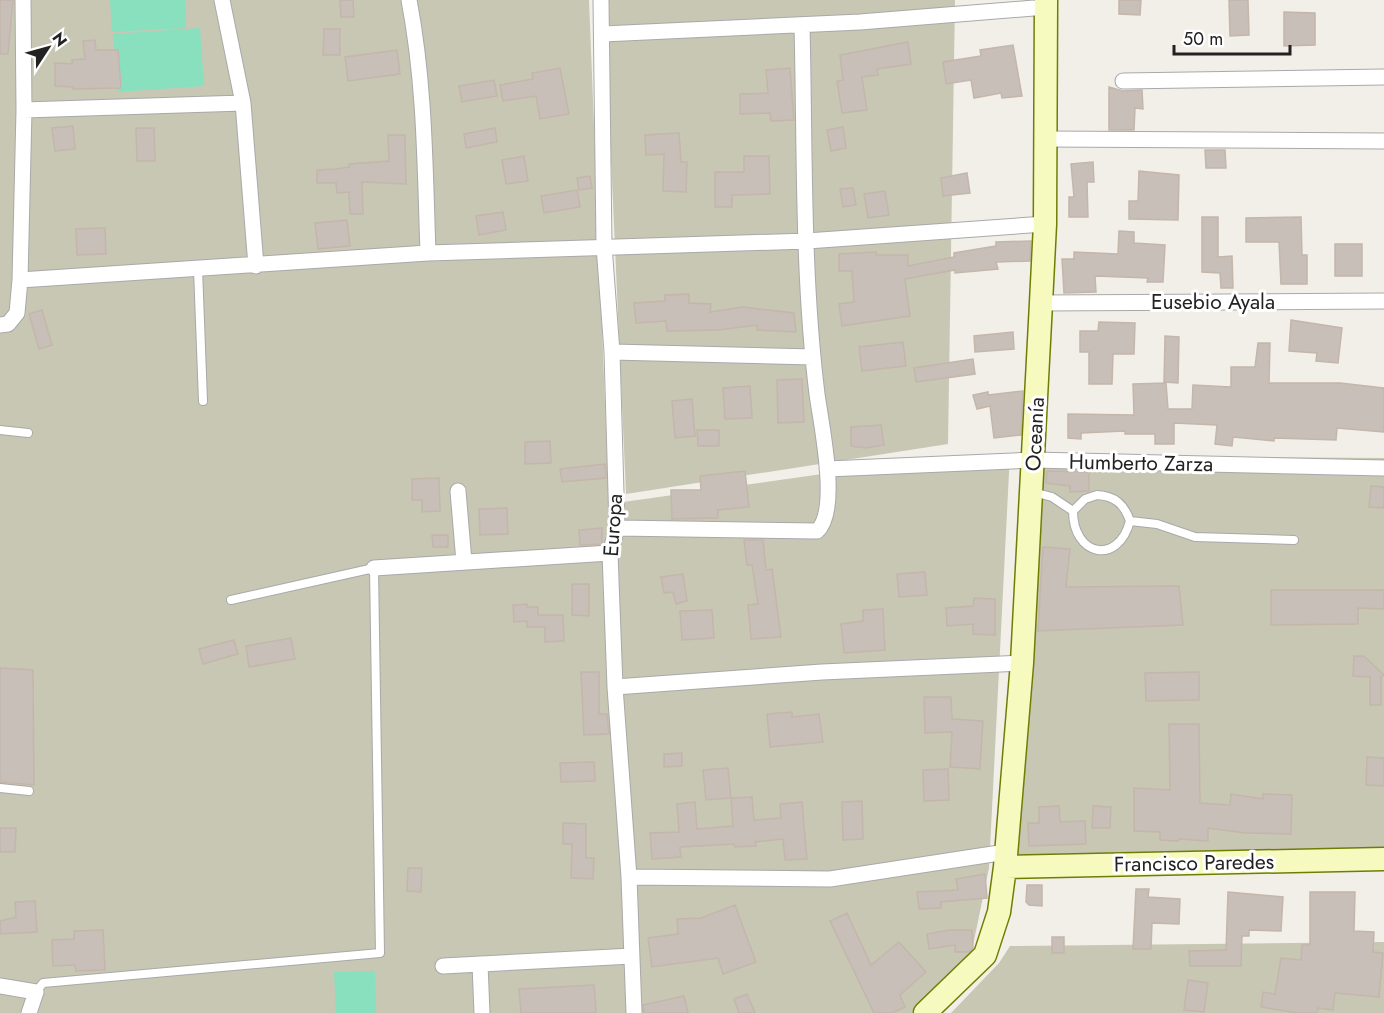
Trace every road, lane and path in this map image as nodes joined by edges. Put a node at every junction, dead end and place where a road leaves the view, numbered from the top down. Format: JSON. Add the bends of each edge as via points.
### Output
{"nodes":[{"id":1,"x":23,"y":0,"type":"edge"},
{"id":2,"x":222,"y":0,"type":"edge"},
{"id":3,"x":410,"y":0,"type":"edge"},
{"id":4,"x":601,"y":0,"type":"edge"},
{"id":5,"x":1046,"y":4,"type":"edge"},
{"id":6,"x":802,"y":25,"type":"junction"},
{"id":7,"x":603,"y":34,"type":"junction"},
{"id":8,"x":1384,"y":77,"type":"edge"},
{"id":9,"x":1123,"y":81,"type":"dead end"},
{"id":10,"x":243,"y":103,"type":"junction"},
{"id":11,"x":24,"y":110,"type":"junction"},
{"id":12,"x":1044,"y":139,"type":"junction"},
{"id":13,"x":1384,"y":141,"type":"edge"},
{"id":14,"x":1045,"y":224,"type":"junction"},
{"id":15,"x":807,"y":241,"type":"junction"},
{"id":16,"x":604,"y":246,"type":"junction"},
{"id":17,"x":428,"y":253,"type":"junction"},
{"id":18,"x":256,"y":266,"type":"junction"},
{"id":19,"x":198,"y":269,"type":"junction"},
{"id":20,"x":20,"y":280,"type":"junction"},
{"id":21,"x":1384,"y":301,"type":"edge"},
{"id":22,"x":1041,"y":303,"type":"junction"},
{"id":23,"x":0,"y":325,"type":"edge"},
{"id":24,"x":612,"y":352,"type":"junction"},
{"id":25,"x":813,"y":357,"type":"junction"},
{"id":26,"x":203,"y":401,"type":"dead end"},
{"id":27,"x":0,"y":430,"type":"edge"},
{"id":28,"x":27,"y":433,"type":"dead end"},
{"id":29,"x":1033,"y":460,"type":"junction"},
{"id":30,"x":1384,"y":468,"type":"edge"},
{"id":31,"x":827,"y":469,"type":"junction"},
{"id":32,"x":458,"y":491,"type":"dead end"},
{"id":33,"x":1032,"y":492,"type":"junction"},
{"id":34,"x":1073,"y":511,"type":"junction"},
{"id":35,"x":1130,"y":521,"type":"junction"},
{"id":36,"x":617,"y":528,"type":"junction"},
{"id":37,"x":1294,"y":540,"type":"dead end"},
{"id":38,"x":610,"y":553,"type":"junction"},
{"id":39,"x":464,"y":562,"type":"junction"},
{"id":40,"x":374,"y":568,"type":"junction"},
{"id":41,"x":231,"y":600,"type":"dead end"},
{"id":42,"x":1022,"y":663,"type":"junction"},
{"id":43,"x":615,"y":687,"type":"junction"},
{"id":44,"x":0,"y":788,"type":"edge"},
{"id":45,"x":29,"y":791,"type":"dead end"},
{"id":46,"x":1006,"y":859,"type":"junction"},
{"id":47,"x":1384,"y":859,"type":"edge"},
{"id":48,"x":629,"y":877,"type":"junction"},
{"id":49,"x":632,"y":956,"type":"junction"},
{"id":50,"x":480,"y":964,"type":"junction"},
{"id":51,"x":443,"y":966,"type":"dead end"},
{"id":52,"x":0,"y":986,"type":"edge"},
{"id":53,"x":36,"y":992,"type":"junction"},
{"id":54,"x":29,"y":1013,"type":"edge"},
{"id":55,"x":482,"y":1013,"type":"edge"},
{"id":56,"x":634,"y":1013,"type":"edge"},
{"id":57,"x":925,"y":1013,"type":"edge"}],
"edges":[{"from":1,"to":11,"type":"street"},
{"from":2,"to":10,"type":"street"},
{"from":3,"to":17,"type":"street","via":[[416,34]]},
{"from":4,"to":7,"type":"street","name":"Europa"},
{"from":5,"to":6,"type":"street"},
{"from":5,"to":12,"type":"street","name":"Oceanía"},
{"from":6,"to":7,"type":"street"},
{"from":6,"to":15,"type":"street"},
{"from":7,"to":16,"type":"street","name":"Europa"},
{"from":8,"to":9,"type":"street"},
{"from":10,"to":11,"type":"street"},
{"from":10,"to":18,"type":"street"},
{"from":11,"to":20,"type":"street"},
{"from":12,"to":13,"type":"street"},
{"from":12,"to":14,"type":"street","name":"Oceanía"},
{"from":14,"to":15,"type":"street"},
{"from":14,"to":22,"type":"street","name":"Oceanía"},
{"from":15,"to":16,"type":"street"},
{"from":15,"to":25,"type":"street"},
{"from":16,"to":17,"type":"street"},
{"from":16,"to":24,"type":"street","name":"Europa"},
{"from":17,"to":18,"type":"street"},
{"from":18,"to":19,"type":"street"},
{"from":19,"to":20,"type":"street"},
{"from":19,"to":26,"type":"lane"},
{"from":20,"to":23,"type":"street","via":[[17,314],[8,324]]},
{"from":21,"to":22,"type":"street","name":"Eusebio Ayala"},
{"from":22,"to":29,"type":"street","name":"Oceanía"},
{"from":24,"to":25,"type":"street"},
{"from":24,"to":36,"type":"street","name":"Europa"},
{"from":25,"to":31,"type":"street"},
{"from":27,"to":28,"type":"lane"},
{"from":29,"to":30,"type":"street","name":"Humberto Zarza"},
{"from":29,"to":31,"type":"street","name":"Humberto Zarza"},
{"from":29,"to":33,"type":"street","name":"Oceanía"},
{"from":31,"to":36,"type":"street","via":[[828,514],[817,531]]},
{"from":32,"to":39,"type":"street"},
{"from":33,"to":34,"type":"lane","via":[[1052,497]]},
{"from":33,"to":42,"type":"street","name":"Oceanía"},
{"from":34,"to":35,"type":"lane","via":[[1085,499],[1109,496],[1120,502]]},
{"from":34,"to":35,"type":"lane","via":[[1075,532],[1082,543],[1093,549],[1116,546],[1125,537]]},
{"from":35,"to":37,"type":"lane","via":[[1157,524],[1195,537]]},
{"from":36,"to":38,"type":"street","name":"Europa"},
{"from":38,"to":39,"type":"street"},
{"from":38,"to":43,"type":"street","name":"Europa"},
{"from":39,"to":40,"type":"street"},
{"from":40,"to":41,"type":"lane"},
{"from":40,"to":53,"type":"lane","via":[[380,952],[43,983]]},
{"from":42,"to":43,"type":"street"},
{"from":42,"to":46,"type":"street","name":"Oceanía"},
{"from":43,"to":48,"type":"street","name":"Europa"},
{"from":44,"to":45,"type":"lane"},
{"from":46,"to":47,"type":"street","name":"Francisco Paredes"},
{"from":46,"to":48,"type":"street","via":[[830,879]]},
{"from":46,"to":57,"type":"street","name":"Oceanía","via":[[999,912],[985,955]]},
{"from":48,"to":49,"type":"street","name":"Europa"},
{"from":49,"to":50,"type":"street"},
{"from":49,"to":56,"type":"street","name":"Europa"},
{"from":50,"to":51,"type":"street"},
{"from":50,"to":55,"type":"street"},
{"from":52,"to":53,"type":"street"},
{"from":53,"to":54,"type":"street"}]}
